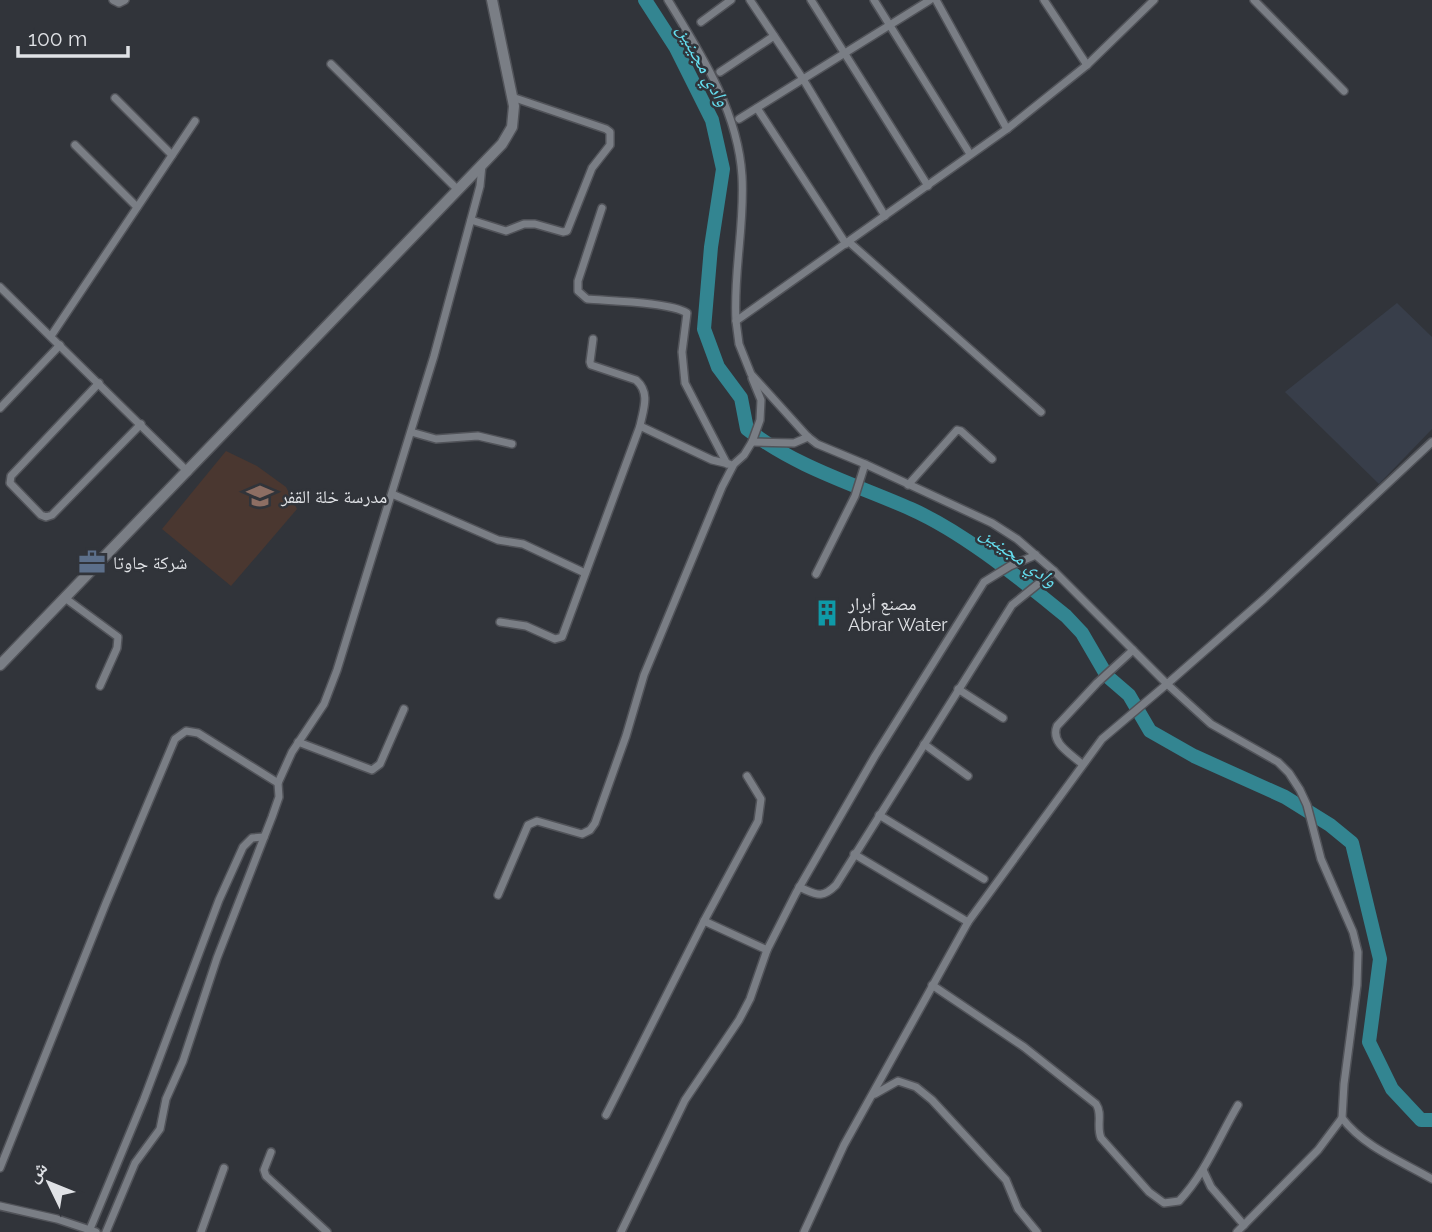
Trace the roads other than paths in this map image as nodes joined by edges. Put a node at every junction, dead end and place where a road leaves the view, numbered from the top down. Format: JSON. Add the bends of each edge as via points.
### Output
{"nodes":[{"id":1,"x":113,"y":0,"type":"edge"},
{"id":2,"x":124,"y":0,"type":"edge"},
{"id":3,"x":668,"y":0,"type":"edge"},
{"id":4,"x":731,"y":0,"type":"edge"},
{"id":5,"x":750,"y":0,"type":"edge"},
{"id":6,"x":811,"y":0,"type":"edge"},
{"id":7,"x":874,"y":0,"type":"edge"},
{"id":8,"x":933,"y":0,"type":"edge"},
{"id":9,"x":1044,"y":0,"type":"edge"},
{"id":10,"x":1154,"y":0,"type":"edge"},
{"id":11,"x":1254,"y":0,"type":"edge"},
{"id":12,"x":496,"y":1,"type":"edge"},
{"id":13,"x":701,"y":22,"type":"dead end"},
{"id":14,"x":889,"y":26,"type":"junction"},
{"id":15,"x":774,"y":36,"type":"junction"},
{"id":16,"x":845,"y":53,"type":"junction"},
{"id":17,"x":331,"y":64,"type":"dead end"},
{"id":18,"x":1087,"y":65,"type":"junction"},
{"id":19,"x":720,"y":72,"type":"dead end"},
{"id":20,"x":803,"y":79,"type":"junction"},
{"id":21,"x":1344,"y":91,"type":"dead end"},
{"id":22,"x":512,"y":97,"type":"junction"},
{"id":23,"x":116,"y":98,"type":"dead end"},
{"id":24,"x":757,"y":108,"type":"junction"},
{"id":25,"x":739,"y":119,"type":"dead end"},
{"id":26,"x":195,"y":121,"type":"dead end"},
{"id":27,"x":1007,"y":129,"type":"junction"},
{"id":28,"x":75,"y":145,"type":"dead end"},
{"id":29,"x":970,"y":154,"type":"junction"},
{"id":30,"x":172,"y":155,"type":"junction"},
{"id":31,"x":482,"y":165,"type":"junction"},
{"id":32,"x":928,"y":186,"type":"junction"},
{"id":33,"x":458,"y":190,"type":"junction"},
{"id":34,"x":137,"y":207,"type":"junction"},
{"id":35,"x":601,"y":208,"type":"dead end"},
{"id":36,"x":885,"y":216,"type":"junction"},
{"id":37,"x":471,"y":220,"type":"junction"},
{"id":38,"x":847,"y":243,"type":"junction"},
{"id":39,"x":0,"y":287,"type":"edge"},
{"id":40,"x":736,"y":321,"type":"junction"},
{"id":41,"x":51,"y":336,"type":"junction"},
{"id":42,"x":593,"y":339,"type":"dead end"},
{"id":43,"x":60,"y":345,"type":"junction"},
{"id":44,"x":751,"y":374,"type":"junction"},
{"id":45,"x":99,"y":383,"type":"junction"},
{"id":46,"x":0,"y":408,"type":"edge"},
{"id":47,"x":1041,"y":412,"type":"dead end"},
{"id":48,"x":141,"y":424,"type":"junction"},
{"id":49,"x":640,"y":426,"type":"junction"},
{"id":50,"x":411,"y":432,"type":"junction"},
{"id":51,"x":808,"y":437,"type":"junction"},
{"id":52,"x":752,"y":442,"type":"junction"},
{"id":53,"x":1432,"y":442,"type":"edge"},
{"id":54,"x":512,"y":444,"type":"dead end"},
{"id":55,"x":992,"y":458,"type":"dead end"},
{"id":56,"x":731,"y":464,"type":"junction"},
{"id":57,"x":865,"y":464,"type":"junction"},
{"id":58,"x":188,"y":472,"type":"junction"},
{"id":59,"x":908,"y":485,"type":"junction"},
{"id":60,"x":392,"y":494,"type":"junction"},
{"id":61,"x":1036,"y":555,"type":"junction"},
{"id":62,"x":1054,"y":571,"type":"junction"},
{"id":63,"x":585,"y":573,"type":"junction"},
{"id":64,"x":817,"y":574,"type":"dead end"},
{"id":65,"x":65,"y":597,"type":"junction"},
{"id":66,"x":500,"y":622,"type":"dead end"},
{"id":67,"x":1133,"y":650,"type":"junction"},
{"id":68,"x":0,"y":665,"type":"edge"},
{"id":69,"x":1167,"y":684,"type":"junction"},
{"id":70,"x":100,"y":686,"type":"dead end"},
{"id":71,"x":958,"y":689,"type":"junction"},
{"id":72,"x":404,"y":709,"type":"dead end"},
{"id":73,"x":1003,"y":718,"type":"dead end"},
{"id":74,"x":298,"y":742,"type":"junction"},
{"id":75,"x":924,"y":744,"type":"junction"},
{"id":76,"x":1082,"y":764,"type":"junction"},
{"id":77,"x":747,"y":776,"type":"dead end"},
{"id":78,"x":968,"y":776,"type":"dead end"},
{"id":79,"x":278,"y":783,"type":"junction"},
{"id":80,"x":879,"y":815,"type":"junction"},
{"id":81,"x":264,"y":837,"type":"junction"},
{"id":82,"x":855,"y":854,"type":"junction"},
{"id":83,"x":984,"y":879,"type":"dead end"},
{"id":84,"x":799,"y":887,"type":"junction"},
{"id":85,"x":498,"y":895,"type":"dead end"},
{"id":86,"x":704,"y":921,"type":"junction"},
{"id":87,"x":968,"y":922,"type":"junction"},
{"id":88,"x":767,"y":950,"type":"junction"},
{"id":89,"x":932,"y":985,"type":"junction"},
{"id":90,"x":871,"y":1097,"type":"junction"},
{"id":91,"x":1238,"y":1105,"type":"dead end"},
{"id":92,"x":606,"y":1115,"type":"dead end"},
{"id":93,"x":1342,"y":1118,"type":"junction"},
{"id":94,"x":271,"y":1152,"type":"dead end"},
{"id":95,"x":0,"y":1168,"type":"edge"},
{"id":96,"x":225,"y":1168,"type":"dead end"},
{"id":97,"x":1203,"y":1170,"type":"junction"},
{"id":98,"x":1432,"y":1179,"type":"edge"},
{"id":99,"x":0,"y":1206,"type":"edge"},
{"id":100,"x":1244,"y":1225,"type":"junction"},
{"id":101,"x":93,"y":1231,"type":"edge"},
{"id":102,"x":106,"y":1232,"type":"edge"},
{"id":103,"x":201,"y":1232,"type":"edge"},
{"id":104,"x":327,"y":1232,"type":"edge"},
{"id":105,"x":621,"y":1232,"type":"edge"},
{"id":106,"x":804,"y":1232,"type":"edge"},
{"id":107,"x":1037,"y":1232,"type":"edge"},
{"id":108,"x":1237,"y":1232,"type":"edge"}],
"edges":[{"from":1,"to":2,"type":"street"},
{"from":3,"to":40,"type":"street","via":[[722,97],[734,133],[742,177]]},
{"from":4,"to":13,"type":"street"},
{"from":5,"to":15,"type":"street"},
{"from":6,"to":16,"type":"street"},
{"from":7,"to":14,"type":"street"},
{"from":8,"to":14,"type":"street"},
{"from":8,"to":27,"type":"street"},
{"from":9,"to":18,"type":"street"},
{"from":10,"to":18,"type":"street"},
{"from":11,"to":21,"type":"street"},
{"from":12,"to":22,"type":"street"},
{"from":14,"to":16,"type":"street"},
{"from":14,"to":29,"type":"street"},
{"from":15,"to":19,"type":"street"},
{"from":15,"to":20,"type":"street"},
{"from":16,"to":20,"type":"street"},
{"from":16,"to":32,"type":"street"},
{"from":17,"to":33,"type":"street"},
{"from":18,"to":27,"type":"street"},
{"from":20,"to":24,"type":"street"},
{"from":20,"to":36,"type":"street"},
{"from":22,"to":31,"type":"street","via":[[512,127]]},
{"from":22,"to":37,"type":"street","via":[[607,129],[610,145],[592,168],[568,231],[524,224],[506,231]]},
{"from":23,"to":30,"type":"street"},
{"from":24,"to":25,"type":"street"},
{"from":24,"to":38,"type":"street"},
{"from":26,"to":30,"type":"street"},
{"from":27,"to":29,"type":"street"},
{"from":28,"to":34,"type":"street"},
{"from":29,"to":32,"type":"street"},
{"from":30,"to":34,"type":"street"},
{"from":31,"to":33,"type":"street"},
{"from":31,"to":37,"type":"street"},
{"from":32,"to":36,"type":"street"},
{"from":33,"to":58,"type":"street"},
{"from":34,"to":41,"type":"street"},
{"from":35,"to":56,"type":"street","via":[[578,291],[587,299],[663,306],[687,313],[682,352],[685,383]]},
{"from":36,"to":38,"type":"street"},
{"from":37,"to":50,"type":"street"},
{"from":38,"to":40,"type":"street"},
{"from":38,"to":47,"type":"street"},
{"from":39,"to":41,"type":"street"},
{"from":40,"to":44,"type":"street"},
{"from":41,"to":43,"type":"street"},
{"from":42,"to":49,"type":"street","via":[[592,365],[642,385],[646,398]]},
{"from":43,"to":45,"type":"street"},
{"from":43,"to":46,"type":"street"},
{"from":44,"to":51,"type":"street"},
{"from":44,"to":52,"type":"street","via":[[761,400],[761,420]]},
{"from":45,"to":48,"type":"street"},
{"from":45,"to":48,"type":"street","via":[[11,476],[10,483],[41,515],[52,515]]},
{"from":48,"to":58,"type":"street"},
{"from":49,"to":56,"type":"street","via":[[712,460]]},
{"from":49,"to":63,"type":"street"},
{"from":50,"to":54,"type":"street","via":[[436,439],[478,436]]},
{"from":50,"to":60,"type":"street"},
{"from":51,"to":52,"type":"street","via":[[794,443]]},
{"from":51,"to":57,"type":"street"},
{"from":52,"to":56,"type":"street"},
{"from":53,"to":69,"type":"street"},
{"from":55,"to":59,"type":"street","via":[[957,430]]},
{"from":56,"to":85,"type":"street","via":[[644,674],[595,823],[582,834],[532,821]]},
{"from":57,"to":59,"type":"street"},
{"from":57,"to":64,"type":"street","via":[[855,496]]},
{"from":58,"to":65,"type":"street"},
{"from":59,"to":61,"type":"street","via":[[992,523]]},
{"from":60,"to":63,"type":"street"},
{"from":60,"to":74,"type":"street","via":[[324,704]]},
{"from":61,"to":62,"type":"street"},
{"from":61,"to":84,"type":"street","via":[[993,575],[981,587]]},
{"from":62,"to":67,"type":"street"},
{"from":62,"to":71,"type":"street","via":[[1012,605]]},
{"from":63,"to":66,"type":"street","via":[[562,637]]},
{"from":65,"to":68,"type":"street"},
{"from":65,"to":70,"type":"street","via":[[118,638]]},
{"from":67,"to":69,"type":"street"},
{"from":67,"to":76,"type":"street","via":[[1054,732],[1057,741]]},
{"from":69,"to":76,"type":"street","via":[[1102,740]]},
{"from":69,"to":93,"type":"street","via":[[1211,724],[1278,762],[1307,805],[1321,859],[1358,952]]},
{"from":71,"to":73,"type":"street"},
{"from":71,"to":75,"type":"street"},
{"from":72,"to":74,"type":"street","via":[[376,769]]},
{"from":74,"to":79,"type":"street"},
{"from":75,"to":78,"type":"street"},
{"from":75,"to":80,"type":"street"},
{"from":76,"to":87,"type":"street"},
{"from":77,"to":86,"type":"street","via":[[761,799],[758,821]]},
{"from":79,"to":81,"type":"street","via":[[279,797]]},
{"from":79,"to":95,"type":"street","via":[[198,733],[186,731],[175,739]]},
{"from":80,"to":82,"type":"street"},
{"from":80,"to":83,"type":"street"},
{"from":81,"to":101,"type":"street","via":[[247,841],[238,857]]},
{"from":81,"to":102,"type":"street","via":[[166,1099],[160,1129],[135,1163]]},
{"from":82,"to":84,"type":"street","via":[[827,893],[819,895]]},
{"from":82,"to":87,"type":"street"},
{"from":84,"to":88,"type":"street"},
{"from":86,"to":88,"type":"street"},
{"from":86,"to":92,"type":"street"},
{"from":87,"to":89,"type":"street"},
{"from":88,"to":105,"type":"street","via":[[750,999],[685,1100]]},
{"from":89,"to":90,"type":"street"},
{"from":89,"to":97,"type":"street","via":[[1024,1047],[1096,1104],[1101,1138],[1157,1199],[1179,1201]]},
{"from":90,"to":106,"type":"street"},
{"from":90,"to":107,"type":"street","via":[[898,1081],[924,1093],[1006,1180],[1018,1209]]},
{"from":91,"to":97,"type":"street"},
{"from":93,"to":98,"type":"street","via":[[1368,1143]]},
{"from":93,"to":100,"type":"street","via":[[1318,1150]]},
{"from":94,"to":104,"type":"street","via":[[266,1176]]},
{"from":96,"to":103,"type":"street"},
{"from":97,"to":100,"type":"street","via":[[1209,1184]]},
{"from":99,"to":101,"type":"street"},
{"from":100,"to":108,"type":"street"}]}
